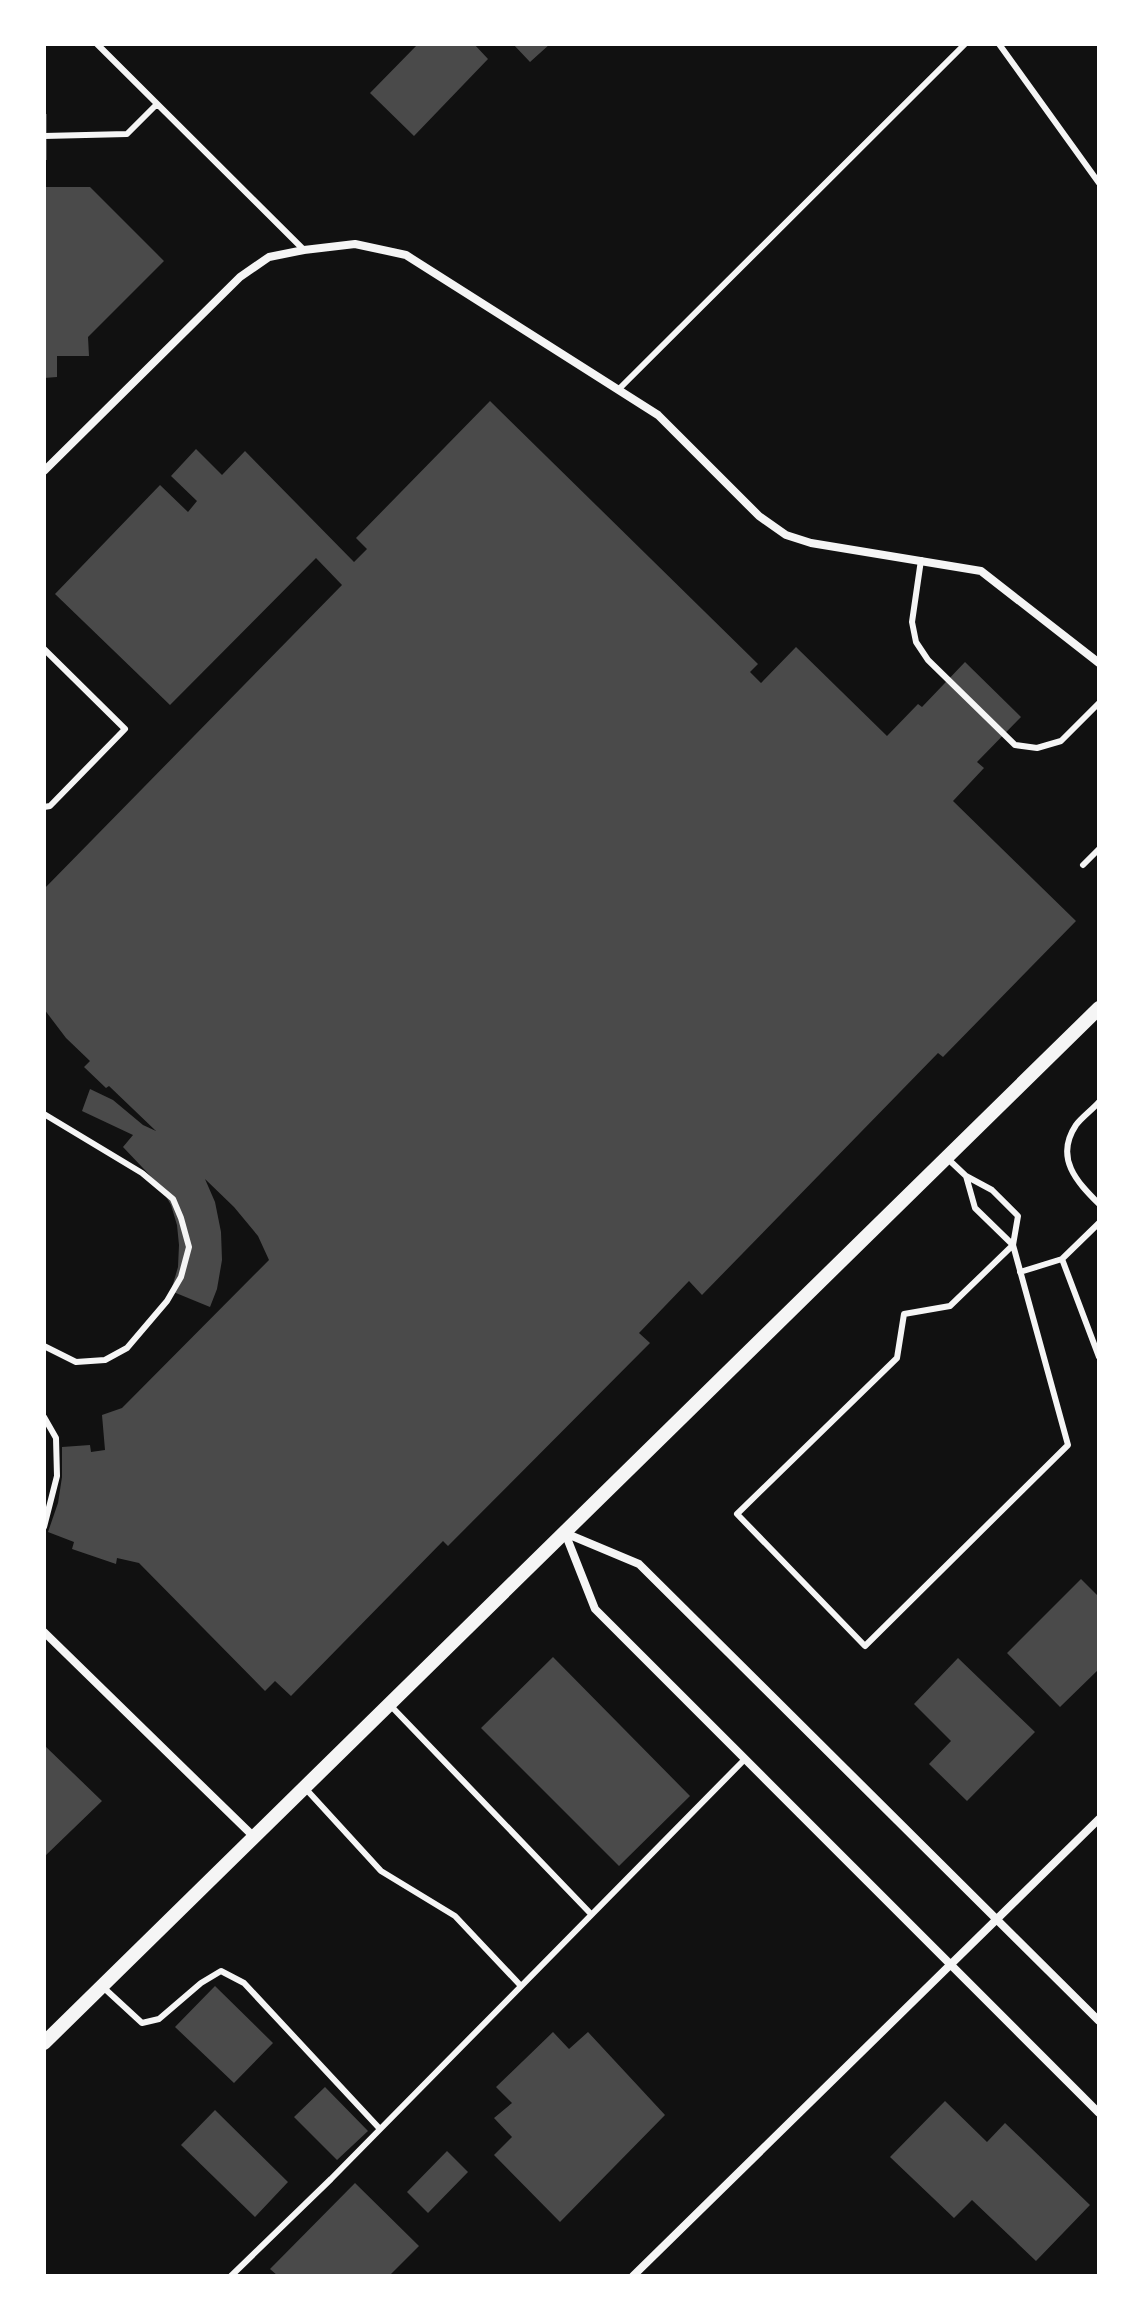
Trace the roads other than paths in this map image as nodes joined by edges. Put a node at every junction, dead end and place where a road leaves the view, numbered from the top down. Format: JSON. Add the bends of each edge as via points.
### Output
{"nodes":[{"id":1,"x":97,"y":44,"type":"edge"},
{"id":2,"x":965,"y":44,"type":"edge"},
{"id":3,"x":999,"y":44,"type":"edge"},
{"id":4,"x":157,"y":104,"type":"junction"},
{"id":5,"x":44,"y":136,"type":"edge"},
{"id":6,"x":1099,"y":183,"type":"edge"},
{"id":7,"x":304,"y":250,"type":"junction"},
{"id":8,"x":618,"y":390,"type":"junction"},
{"id":9,"x":44,"y":471,"type":"edge"},
{"id":10,"x":921,"y":560,"type":"junction"},
{"id":11,"x":44,"y":649,"type":"edge"},
{"id":12,"x":1099,"y":663,"type":"edge"},
{"id":13,"x":1099,"y":703,"type":"edge"},
{"id":14,"x":44,"y":807,"type":"edge"},
{"id":15,"x":1099,"y":849,"type":"edge"},
{"id":16,"x":1083,"y":865,"type":"dead end"},
{"id":17,"x":1099,"y":1008,"type":"edge"},
{"id":18,"x":1099,"y":1102,"type":"edge"},
{"id":19,"x":44,"y":1114,"type":"edge"},
{"id":20,"x":947,"y":1158,"type":"junction"},
{"id":21,"x":966,"y":1176,"type":"junction"},
{"id":22,"x":1099,"y":1204,"type":"edge"},
{"id":23,"x":1099,"y":1223,"type":"edge"},
{"id":24,"x":1013,"y":1245,"type":"junction"},
{"id":25,"x":1062,"y":1259,"type":"junction"},
{"id":26,"x":1020,"y":1272,"type":"junction"},
{"id":27,"x":44,"y":1346,"type":"edge"},
{"id":28,"x":1099,"y":1357,"type":"edge"},
{"id":29,"x":44,"y":1417,"type":"edge"},
{"id":30,"x":44,"y":1527,"type":"edge"},
{"id":31,"x":565,"y":1533,"type":"junction"},
{"id":32,"x":44,"y":1632,"type":"edge"},
{"id":33,"x":390,"y":1705,"type":"junction"},
{"id":34,"x":745,"y":1759,"type":"junction"},
{"id":35,"x":305,"y":1788,"type":"junction"},
{"id":36,"x":1099,"y":1819,"type":"edge"},
{"id":37,"x":254,"y":1837,"type":"junction"},
{"id":38,"x":591,"y":1914,"type":"junction"},
{"id":39,"x":997,"y":1918,"type":"junction"},
{"id":40,"x":950,"y":1965,"type":"junction"},
{"id":41,"x":521,"y":1986,"type":"junction"},
{"id":42,"x":102,"y":1987,"type":"junction"},
{"id":43,"x":1099,"y":2021,"type":"edge"},
{"id":44,"x":44,"y":2043,"type":"edge"},
{"id":45,"x":1099,"y":2113,"type":"edge"},
{"id":46,"x":380,"y":2129,"type":"junction"},
{"id":47,"x":231,"y":2276,"type":"edge"},
{"id":48,"x":633,"y":2276,"type":"edge"}],
"edges":[{"from":1,"to":4,"type":"lane"},
{"from":2,"to":8,"type":"lane"},
{"from":3,"to":6,"type":"lane"},
{"from":4,"to":5,"type":"lane","via":[[127,134]]},
{"from":4,"to":7,"type":"lane"},
{"from":7,"to":8,"type":"street","via":[[355,244],[406,255]]},
{"from":7,"to":9,"type":"street","via":[[269,257],[240,277]]},
{"from":8,"to":10,"type":"street","via":[[658,415],[759,516],[786,535]]},
{"from":10,"to":12,"type":"street","via":[[981,571]]},
{"from":10,"to":13,"type":"lane","via":[[912,622],[916,642],[1015,745],[1037,748],[1061,741]]},
{"from":11,"to":14,"type":"lane","via":[[125,729]]},
{"from":15,"to":16,"type":"lane"},
{"from":17,"to":20,"type":"street"},
{"from":18,"to":22,"type":"lane","via":[[1076,1125],[1068,1142],[1069,1166]]},
{"from":19,"to":27,"type":"lane","via":[[142,1173],[173,1199],[189,1247],[167,1301],[127,1348],[105,1360],[76,1362]]},
{"from":20,"to":21,"type":"lane"},
{"from":20,"to":31,"type":"street"},
{"from":21,"to":24,"type":"lane","via":[[975,1208]]},
{"from":21,"to":24,"type":"lane","via":[[992,1190],[1018,1216]]},
{"from":23,"to":25,"type":"lane"},
{"from":24,"to":26,"type":"lane"},
{"from":24,"to":26,"type":"lane","via":[[950,1306],[904,1314],[897,1358],[737,1514],[865,1646],[1068,1445]]},
{"from":25,"to":26,"type":"lane"},
{"from":25,"to":28,"type":"lane"},
{"from":29,"to":30,"type":"lane","via":[[56,1438],[57,1476]]},
{"from":31,"to":33,"type":"street"},
{"from":31,"to":34,"type":"street","via":[[595,1609]]},
{"from":31,"to":39,"type":"street","via":[[639,1564]]},
{"from":32,"to":37,"type":"street"},
{"from":33,"to":35,"type":"street"},
{"from":33,"to":38,"type":"lane"},
{"from":34,"to":38,"type":"lane"},
{"from":34,"to":40,"type":"street"},
{"from":35,"to":37,"type":"street"},
{"from":35,"to":41,"type":"lane","via":[[381,1871],[455,1916]]},
{"from":36,"to":39,"type":"street"},
{"from":37,"to":42,"type":"street"},
{"from":38,"to":41,"type":"lane"},
{"from":39,"to":40,"type":"street"},
{"from":39,"to":43,"type":"street"},
{"from":40,"to":45,"type":"street"},
{"from":40,"to":48,"type":"street"},
{"from":41,"to":46,"type":"lane"},
{"from":42,"to":44,"type":"street"},
{"from":42,"to":46,"type":"lane","via":[[142,2023],[159,2019],[221,1971],[244,1983]]},
{"from":46,"to":47,"type":"lane"}]}
